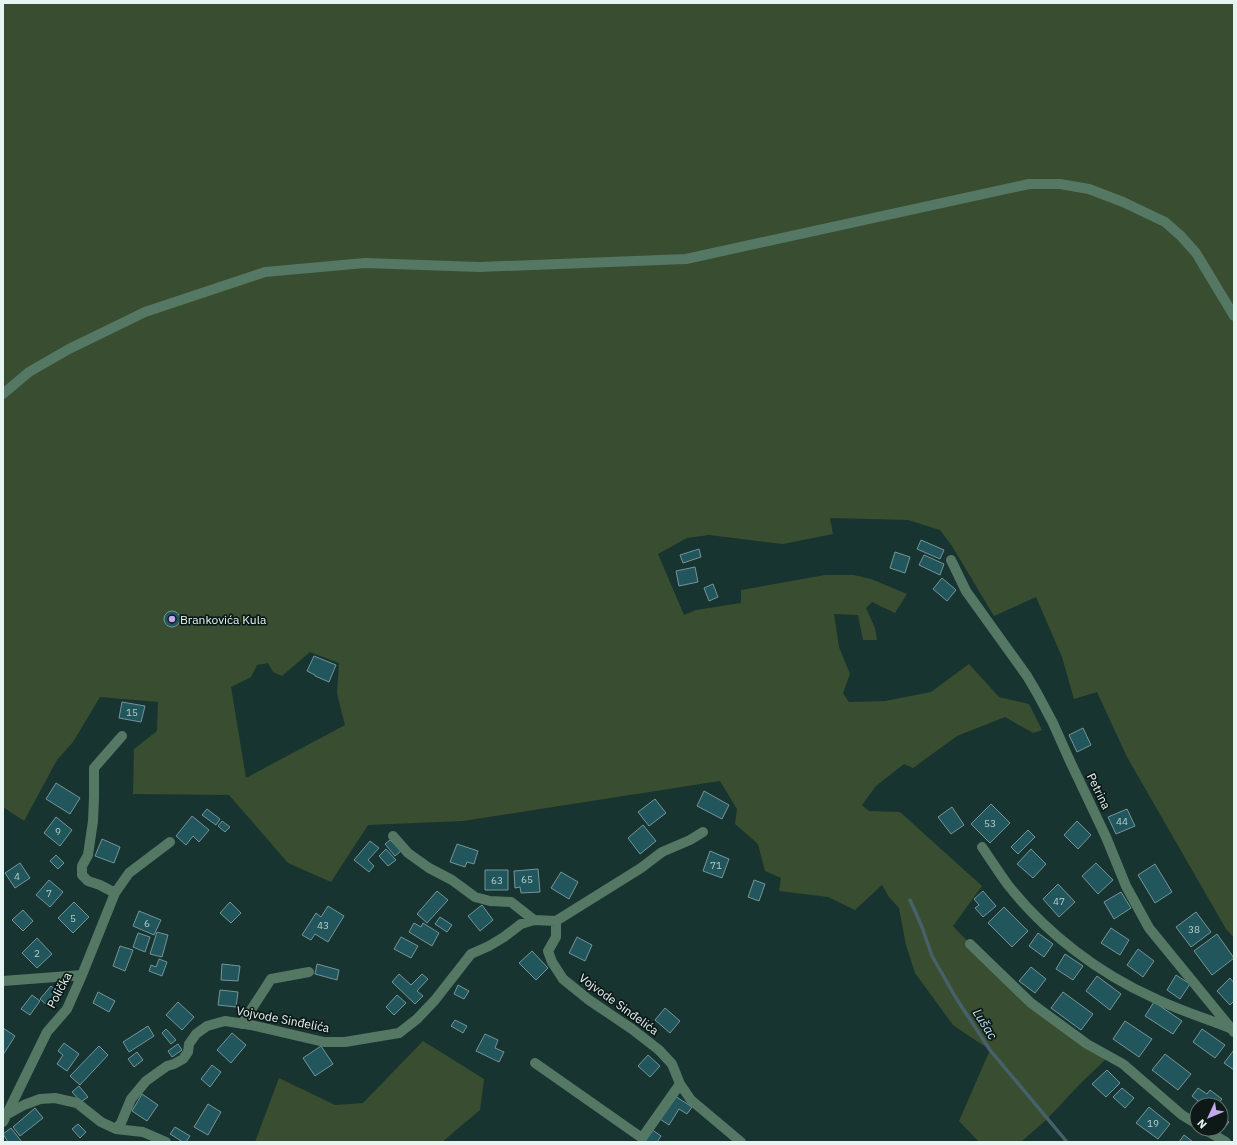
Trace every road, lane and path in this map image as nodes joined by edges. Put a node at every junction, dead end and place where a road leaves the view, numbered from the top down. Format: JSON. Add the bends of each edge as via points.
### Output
{"nodes":[{"id":1,"x":1234,"y":316,"type":"edge"},
{"id":2,"x":3,"y":394,"type":"edge"},
{"id":3,"x":951,"y":560,"type":"dead end"},
{"id":4,"x":122,"y":736,"type":"dead end"},
{"id":5,"x":703,"y":832,"type":"dead end"},
{"id":6,"x":393,"y":836,"type":"dead end"},
{"id":7,"x":170,"y":842,"type":"dead end"},
{"id":8,"x":982,"y":847,"type":"dead end"},
{"id":9,"x":115,"y":893,"type":"junction"},
{"id":10,"x":534,"y":920,"type":"junction"},
{"id":11,"x":556,"y":921,"type":"junction"},
{"id":12,"x":970,"y":944,"type":"dead end"},
{"id":13,"x":309,"y":972,"type":"dead end"},
{"id":14,"x":82,"y":975,"type":"junction"},
{"id":15,"x":3,"y":981,"type":"edge"},
{"id":16,"x":242,"y":1024,"type":"junction"},
{"id":17,"x":1232,"y":1030,"type":"edge"},
{"id":18,"x":536,"y":1063,"type":"dead end"},
{"id":19,"x":680,"y":1084,"type":"junction"},
{"id":20,"x":5,"y":1118,"type":"edge"},
{"id":21,"x":1189,"y":1119,"type":"edge"},
{"id":22,"x":116,"y":1129,"type":"junction"},
{"id":23,"x":166,"y":1142,"type":"edge"},
{"id":24,"x":741,"y":1142,"type":"edge"}],
"edges":[{"from":1,"to":2,"type":"street","via":[[1196,253],[1165,222],[1089,189],[1060,184],[1029,184],[686,259],[479,267],[365,263],[265,272],[145,312],[69,349],[29,372]]},
{"from":3,"to":17,"type":"street","name":"Petrina","via":[[966,591],[1037,693],[1106,837],[1126,886],[1149,928]]},
{"from":4,"to":9,"type":"street","via":[[94,768],[93,820],[88,855],[82,866],[82,875],[88,881]]},
{"from":5,"to":11,"type":"street","via":[[662,852]]},
{"from":6,"to":10,"type":"street","via":[[408,853],[475,897],[511,902]]},
{"from":7,"to":9,"type":"street","name":"Polička","via":[[130,873]]},
{"from":8,"to":17,"type":"street","name":"Petrina","via":[[1019,897],[1074,950],[1153,998]]},
{"from":9,"to":14,"type":"street","name":"Polička"},
{"from":10,"to":11,"type":"street","name":"Vojvode Sinđelića"},
{"from":10,"to":16,"type":"street","name":"Vojvode Sinđelića","via":[[522,924],[490,946],[471,954],[434,1000],[399,1033],[345,1042],[324,1042]]},
{"from":11,"to":19,"type":"street","name":"Vojvode Sinđelića","via":[[556,937],[548,951],[563,979],[660,1050],[672,1064]]},
{"from":12,"to":21,"type":"street","via":[[1031,1003],[1087,1044],[1123,1064]]},
{"from":13,"to":16,"type":"street","via":[[271,979]]},
{"from":14,"to":15,"type":"street"},
{"from":14,"to":20,"type":"street","name":"Polička","via":[[66,1009],[47,1032]]},
{"from":16,"to":22,"type":"street","name":"Vojvode Sinđelića","via":[[225,1021],[207,1026],[196,1034],[183,1059],[167,1066],[146,1081],[131,1099]]},
{"from":18,"to":19,"type":"street","via":[[642,1138]]},
{"from":19,"to":24,"type":"street","name":"Vojvode Sinđelića","via":[[691,1100]]},
{"from":20,"to":22,"type":"street","via":[[24,1105],[40,1099],[55,1098],[77,1103],[101,1122]]},
{"from":22,"to":23,"type":"street","via":[[143,1132]]}]}
